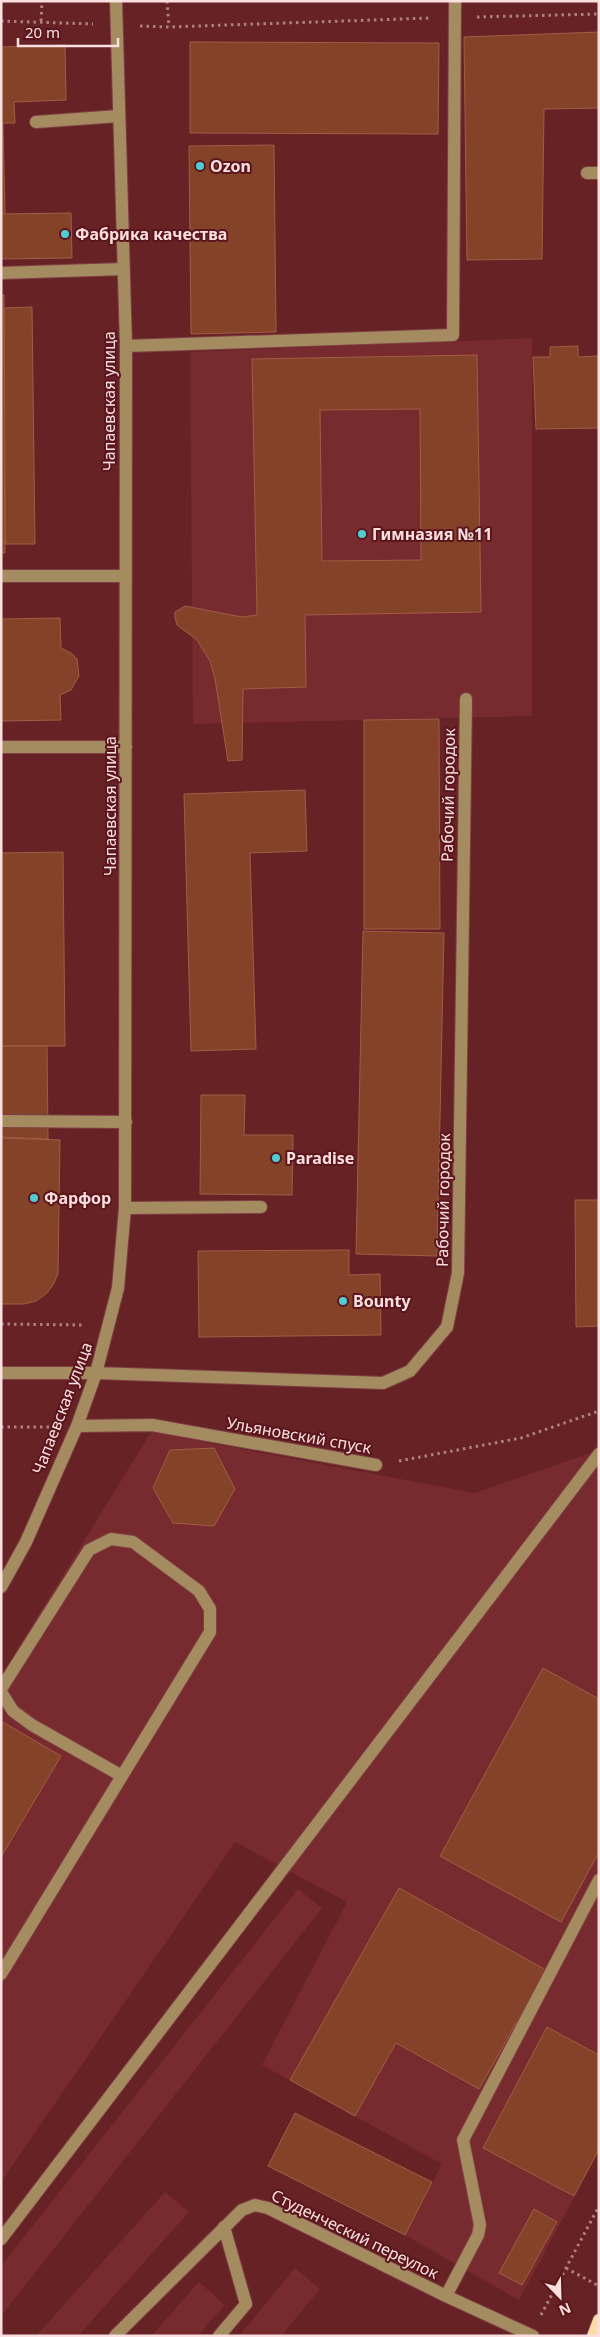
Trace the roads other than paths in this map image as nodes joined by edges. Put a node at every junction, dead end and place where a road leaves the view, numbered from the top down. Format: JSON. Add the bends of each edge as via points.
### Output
{"nodes":[{"id":1,"x":116,"y":1,"type":"edge"},
{"id":2,"x":455,"y":1,"type":"edge"},
{"id":3,"x":119,"y":116,"type":"junction"},
{"id":4,"x":36,"y":122,"type":"dead end"},
{"id":5,"x":124,"y":269,"type":"junction"},
{"id":6,"x":1,"y":273,"type":"edge"},
{"id":7,"x":126,"y":346,"type":"junction"},
{"id":8,"x":1,"y":576,"type":"edge"},
{"id":9,"x":126,"y":576,"type":"junction"},
{"id":10,"x":466,"y":699,"type":"dead end"},
{"id":11,"x":126,"y":746,"type":"junction"},
{"id":12,"x":1,"y":747,"type":"edge"},
{"id":13,"x":1,"y":1121,"type":"edge"},
{"id":14,"x":126,"y":1122,"type":"junction"},
{"id":15,"x":261,"y":1207,"type":"dead end"},
{"id":16,"x":125,"y":1208,"type":"junction"},
{"id":17,"x":1,"y":1373,"type":"edge"},
{"id":18,"x":96,"y":1373,"type":"junction"},
{"id":19,"x":77,"y":1426,"type":"junction"},
{"id":20,"x":599,"y":1454,"type":"edge"},
{"id":21,"x":376,"y":1465,"type":"road end"},
{"id":22,"x":1,"y":1587,"type":"edge"},
{"id":23,"x":1,"y":1691,"type":"edge"},
{"id":24,"x":122,"y":1776,"type":"junction"},
{"id":25,"x":599,"y":1880,"type":"edge"},
{"id":26,"x":1,"y":1974,"type":"edge"},
{"id":27,"x":224,"y":2228,"type":"junction"},
{"id":28,"x":1,"y":2239,"type":"edge"},
{"id":29,"x":446,"y":2296,"type":"junction"},
{"id":30,"x":599,"y":2320,"type":"edge"},
{"id":31,"x":532,"y":2335,"type":"edge"},
{"id":32,"x":115,"y":2336,"type":"edge"},
{"id":33,"x":219,"y":2336,"type":"edge"},
{"id":34,"x":593,"y":2336,"type":"edge"}],
"edges":[{"from":1,"to":3,"type":"street","name":"Чапаевская улица"},
{"from":2,"to":7,"type":"street","via":[[453,335]]},
{"from":3,"to":4,"type":"street"},
{"from":3,"to":5,"type":"street","name":"Чапаевская улица"},
{"from":5,"to":6,"type":"street"},
{"from":5,"to":7,"type":"street","name":"Чапаевская улица"},
{"from":7,"to":9,"type":"street","name":"Чапаевская улица"},
{"from":8,"to":9,"type":"street"},
{"from":9,"to":11,"type":"street","name":"Чапаевская улица"},
{"from":10,"to":18,"type":"street","name":"Рабочий городок","via":[[458,1273],[447,1327],[410,1371],[383,1382]]},
{"from":11,"to":12,"type":"street"},
{"from":11,"to":14,"type":"street","name":"Чапаевская улица"},
{"from":13,"to":14,"type":"street"},
{"from":14,"to":16,"type":"street","name":"Чапаевская улица"},
{"from":15,"to":16,"type":"street"},
{"from":16,"to":18,"type":"street","name":"Чапаевская улица","via":[[118,1288]]},
{"from":17,"to":18,"type":"street","name":"Рабочий городок"},
{"from":18,"to":19,"type":"street","name":"Чапаевская улица"},
{"from":19,"to":21,"type":"street","name":"Ульяновский спуск","via":[[152,1425]]},
{"from":19,"to":22,"type":"street","name":"Чапаевская улица","via":[[26,1542]]},
{"from":20,"to":28,"type":"street"},
{"from":23,"to":24,"type":"street","via":[[13,1711],[32,1725]]},
{"from":23,"to":24,"type":"street","via":[[89,1550],[111,1539],[134,1542],[199,1591],[210,1609],[210,1632]]},
{"from":24,"to":26,"type":"street"},
{"from":25,"to":29,"type":"street","via":[[463,2140],[480,2225],[478,2235]]},
{"from":27,"to":29,"type":"street","name":"Студенческий переулок","via":[[242,2210],[255,2205],[268,2208]]},
{"from":27,"to":32,"type":"street","name":"Студенческий переулок"},
{"from":27,"to":33,"type":"street","via":[[246,2304]]},
{"from":29,"to":31,"type":"street","name":"Студенческий переулок"},
{"from":30,"to":34,"type":"main road"}]}
